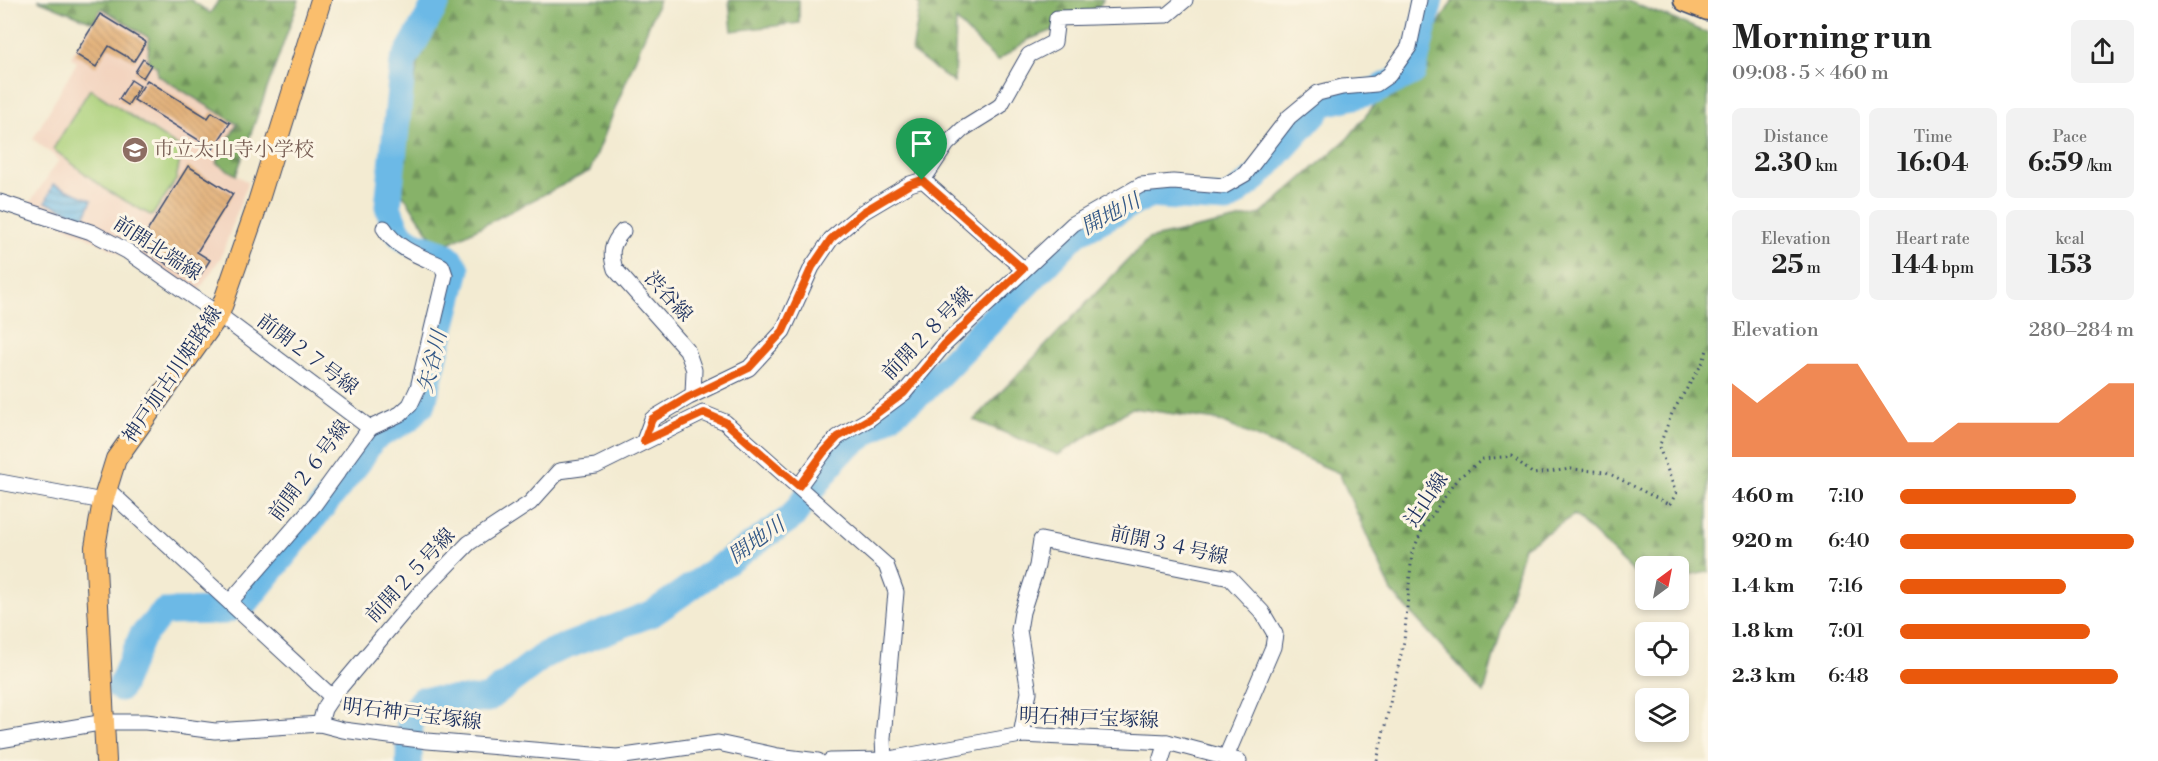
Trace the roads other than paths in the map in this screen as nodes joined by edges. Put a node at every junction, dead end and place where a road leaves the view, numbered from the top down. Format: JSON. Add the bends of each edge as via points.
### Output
{"nodes":[{"id":1,"x":321,"y":0,"type":"edge"},
{"id":2,"x":1185,"y":0,"type":"edge"},
{"id":3,"x":1419,"y":0,"type":"edge"},
{"id":4,"x":1685,"y":0,"type":"edge"},
{"id":5,"x":1708,"y":9,"type":"edge"},
{"id":6,"x":922,"y":180,"type":"junction"},
{"id":7,"x":0,"y":202,"type":"edge"},
{"id":8,"x":384,"y":228,"type":"dead end"},
{"id":9,"x":623,"y":231,"type":"dead end"},
{"id":10,"x":1023,"y":269,"type":"junction"},
{"id":11,"x":219,"y":315,"type":"junction"},
{"id":12,"x":693,"y":395,"type":"junction"},
{"id":13,"x":370,"y":428,"type":"junction"},
{"id":14,"x":644,"y":441,"type":"junction"},
{"id":15,"x":0,"y":482,"type":"edge"},
{"id":16,"x":800,"y":486,"type":"junction"},
{"id":17,"x":105,"y":495,"type":"junction"},
{"id":18,"x":234,"y":606,"type":"junction"},
{"id":19,"x":332,"y":697,"type":"junction"},
{"id":20,"x":105,"y":722,"type":"junction"},
{"id":21,"x":320,"y":724,"type":"junction"},
{"id":22,"x":1021,"y":735,"type":"junction"},
{"id":23,"x":0,"y":740,"type":"edge"},
{"id":24,"x":1167,"y":742,"type":"junction"},
{"id":25,"x":1233,"y":759,"type":"edge"},
{"id":26,"x":884,"y":760,"type":"edge"},
{"id":27,"x":106,"y":761,"type":"edge"},
{"id":28,"x":818,"y":761,"type":"edge"},
{"id":29,"x":830,"y":761,"type":"edge"},
{"id":30,"x":1161,"y":761,"type":"edge"}],
"edges":[{"from":1,"to":11,"type":"main road","name":"神戸加古川姫路線"},
{"from":2,"to":6,"type":"street","via":[[1167,15],[1058,18],[1054,42],[1029,55],[1000,106],[947,144]]},
{"from":3,"to":10,"type":"street","name":"前開２８号線","via":[[1409,47],[1389,75],[1376,84],[1318,93],[1289,117],[1245,174],[1224,186],[1173,182],[1141,185],[1073,224]]},
{"from":4,"to":5,"type":"highway"},
{"from":6,"to":10,"type":"street"},
{"from":6,"to":12,"type":"street","via":[[863,212],[831,239],[812,267],[783,331],[749,368]]},
{"from":7,"to":11,"type":"street","name":"前開北端線","via":[[106,239]]},
{"from":8,"to":13,"type":"street","name":"前開２６号線","via":[[404,248],[442,266],[445,274],[434,329],[410,405]]},
{"from":9,"to":12,"type":"street","name":"渋谷線","via":[[610,252],[615,269],[687,350],[694,370]]},
{"from":10,"to":16,"type":"street","name":"前開２８号線","via":[[944,345],[904,393],[838,437]]},
{"from":11,"to":13,"type":"street","name":"前開２７号線"},
{"from":11,"to":17,"type":"main road","name":"神戸加古川姫路線","via":[[116,459]]},
{"from":12,"to":14,"type":"street","via":[[652,419]]},
{"from":13,"to":18,"type":"street","name":"前開２６号線"},
{"from":14,"to":16,"type":"street","name":"前開２５号線","via":[[704,413],[725,422]]},
{"from":14,"to":19,"type":"street","name":"前開２５号線","via":[[596,466],[559,471],[530,503],[469,543],[416,597]]},
{"from":15,"to":17,"type":"street"},
{"from":16,"to":26,"type":"street","name":"前開２５号線","via":[[886,565],[896,592]]},
{"from":17,"to":18,"type":"street"},
{"from":17,"to":20,"type":"main road","name":"神戸加古川姫路線","via":[[95,547]]},
{"from":18,"to":19,"type":"street"},
{"from":19,"to":21,"type":"street","name":"前開２５号線"},
{"from":20,"to":21,"type":"street","name":"明石神戸宝塚線","via":[[146,722],[215,731]]},
{"from":20,"to":23,"type":"street","name":"明石神戸宝塚線"},
{"from":20,"to":27,"type":"main road","name":"神戸加古川姫路線"},
{"from":21,"to":28,"type":"street","name":"明石神戸宝塚線","via":[[411,739],[617,757],[718,743]]},
{"from":22,"to":24,"type":"street","name":"明石神戸宝塚線"},
{"from":22,"to":25,"type":"street","name":"前開３４号線","via":[[1029,692],[1019,630],[1041,540],[1230,578],[1262,612],[1275,634],[1273,647]]},
{"from":22,"to":26,"type":"street","name":"明石神戸宝塚線"},
{"from":24,"to":25,"type":"street","name":"明石神戸宝塚線"},
{"from":24,"to":30,"type":"street"},
{"from":26,"to":29,"type":"street","name":"明石神戸宝塚線"}]}
